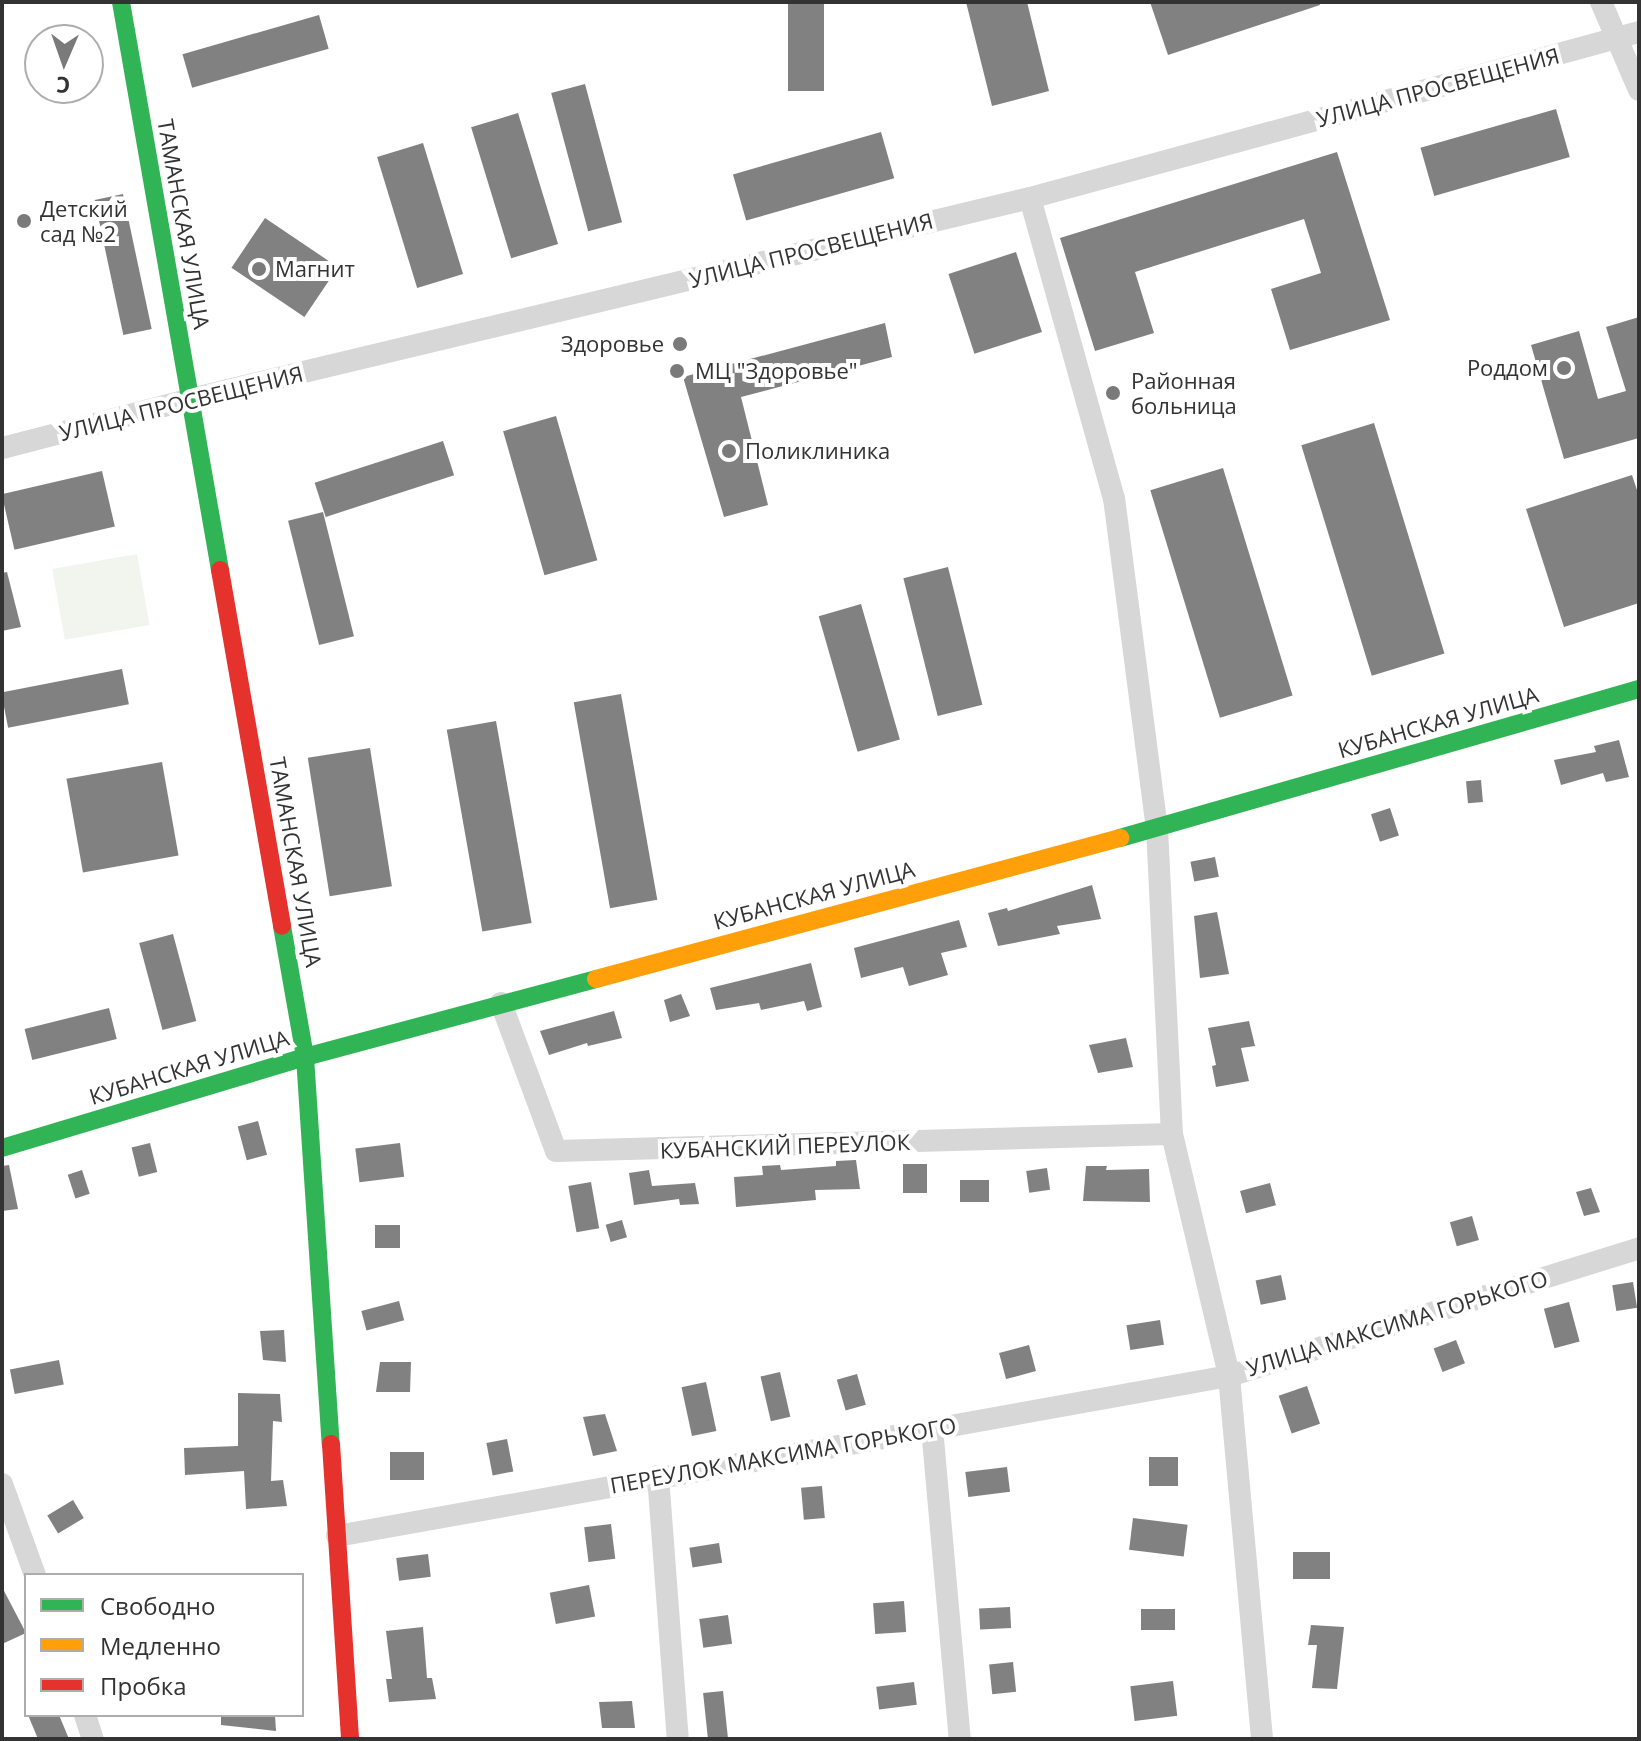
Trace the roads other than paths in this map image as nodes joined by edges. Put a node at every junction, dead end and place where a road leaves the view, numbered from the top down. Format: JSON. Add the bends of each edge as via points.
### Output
{"nodes":[{"id":1,"x":121,"y":2,"type":"edge"},
{"id":2,"x":1601,"y":2,"type":"edge"},
{"id":3,"x":1639,"y":32,"type":"edge"},
{"id":4,"x":1617,"y":39,"type":"junction"},
{"id":5,"x":1639,"y":90,"type":"edge"},
{"id":6,"x":1030,"y":198,"type":"junction"},
{"id":7,"x":191,"y":399,"type":"junction"},
{"id":8,"x":2,"y":448,"type":"edge"},
{"id":9,"x":1639,"y":689,"type":"edge"},
{"id":10,"x":1157,"y":828,"type":"junction"},
{"id":11,"x":501,"y":1003,"type":"junction"},
{"id":12,"x":305,"y":1057,"type":"junction"},
{"id":13,"x":1172,"y":1134,"type":"junction"},
{"id":14,"x":2,"y":1148,"type":"edge"},
{"id":15,"x":1639,"y":1248,"type":"edge"},
{"id":16,"x":1229,"y":1376,"type":"junction"},
{"id":17,"x":932,"y":1428,"type":"junction"},
{"id":18,"x":658,"y":1476,"type":"junction"},
{"id":19,"x":2,"y":1484,"type":"edge"},
{"id":20,"x":337,"y":1536,"type":"junction"},
{"id":21,"x":34,"y":1573,"type":"edge"},
{"id":22,"x":86,"y":1717,"type":"edge"},
{"id":23,"x":93,"y":1739,"type":"edge"},
{"id":24,"x":350,"y":1739,"type":"edge"},
{"id":25,"x":678,"y":1739,"type":"edge"},
{"id":26,"x":960,"y":1739,"type":"edge"},
{"id":27,"x":1262,"y":1739,"type":"edge"}],
"edges":[{"from":1,"to":7,"type":"street","name":"ТАМАНСКАЯ УЛИЦА"},
{"from":2,"to":4,"type":"street"},
{"from":3,"to":4,"type":"street","name":"УЛИЦА ПРОСВЕЩЕНИЯ"},
{"from":4,"to":5,"type":"street"},
{"from":4,"to":6,"type":"street","name":"УЛИЦА ПРОСВЕЩЕНИЯ"},
{"from":6,"to":7,"type":"street","name":"УЛИЦА ПРОСВЕЩЕНИЯ"},
{"from":6,"to":10,"type":"street","via":[[1114,498]]},
{"from":7,"to":8,"type":"street","name":"УЛИЦА ПРОСВЕЩЕНИЯ"},
{"from":7,"to":12,"type":"street","name":"ТАМАНСКАЯ УЛИЦА"},
{"from":9,"to":10,"type":"street","name":"КУБАНСКАЯ УЛИЦА"},
{"from":10,"to":11,"type":"street","name":"КУБАНСКАЯ УЛИЦА"},
{"from":10,"to":13,"type":"street"},
{"from":11,"to":12,"type":"street","name":"КУБАНСКАЯ УЛИЦА"},
{"from":11,"to":13,"type":"street","name":"КУБАНСКИЙ ПЕРЕУЛОК","via":[[556,1151]]},
{"from":12,"to":14,"type":"street","name":"КУБАНСКАЯ УЛИЦА"},
{"from":12,"to":20,"type":"street","name":"ТАМАНСКАЯ УЛИЦА"},
{"from":13,"to":16,"type":"street"},
{"from":15,"to":16,"type":"street","name":"УЛИЦА МАКСИМА ГОРЬКОГО"},
{"from":16,"to":17,"type":"street","name":"ПЕРЕУЛОК МАКСИМА ГОРЬКОГО"},
{"from":16,"to":27,"type":"street","name":"УЛИЦА МАКСИМА ГОРЬКОГО"},
{"from":17,"to":18,"type":"street","name":"ПЕРЕУЛОК МАКСИМА ГОРЬКОГО"},
{"from":17,"to":26,"type":"street"},
{"from":18,"to":20,"type":"street","name":"ПЕРЕУЛОК МАКСИМА ГОРЬКОГО"},
{"from":18,"to":25,"type":"street"},
{"from":19,"to":21,"type":"street"},
{"from":20,"to":24,"type":"street","name":"ТАМАНСКАЯ УЛИЦА"},
{"from":22,"to":23,"type":"street"}]}
